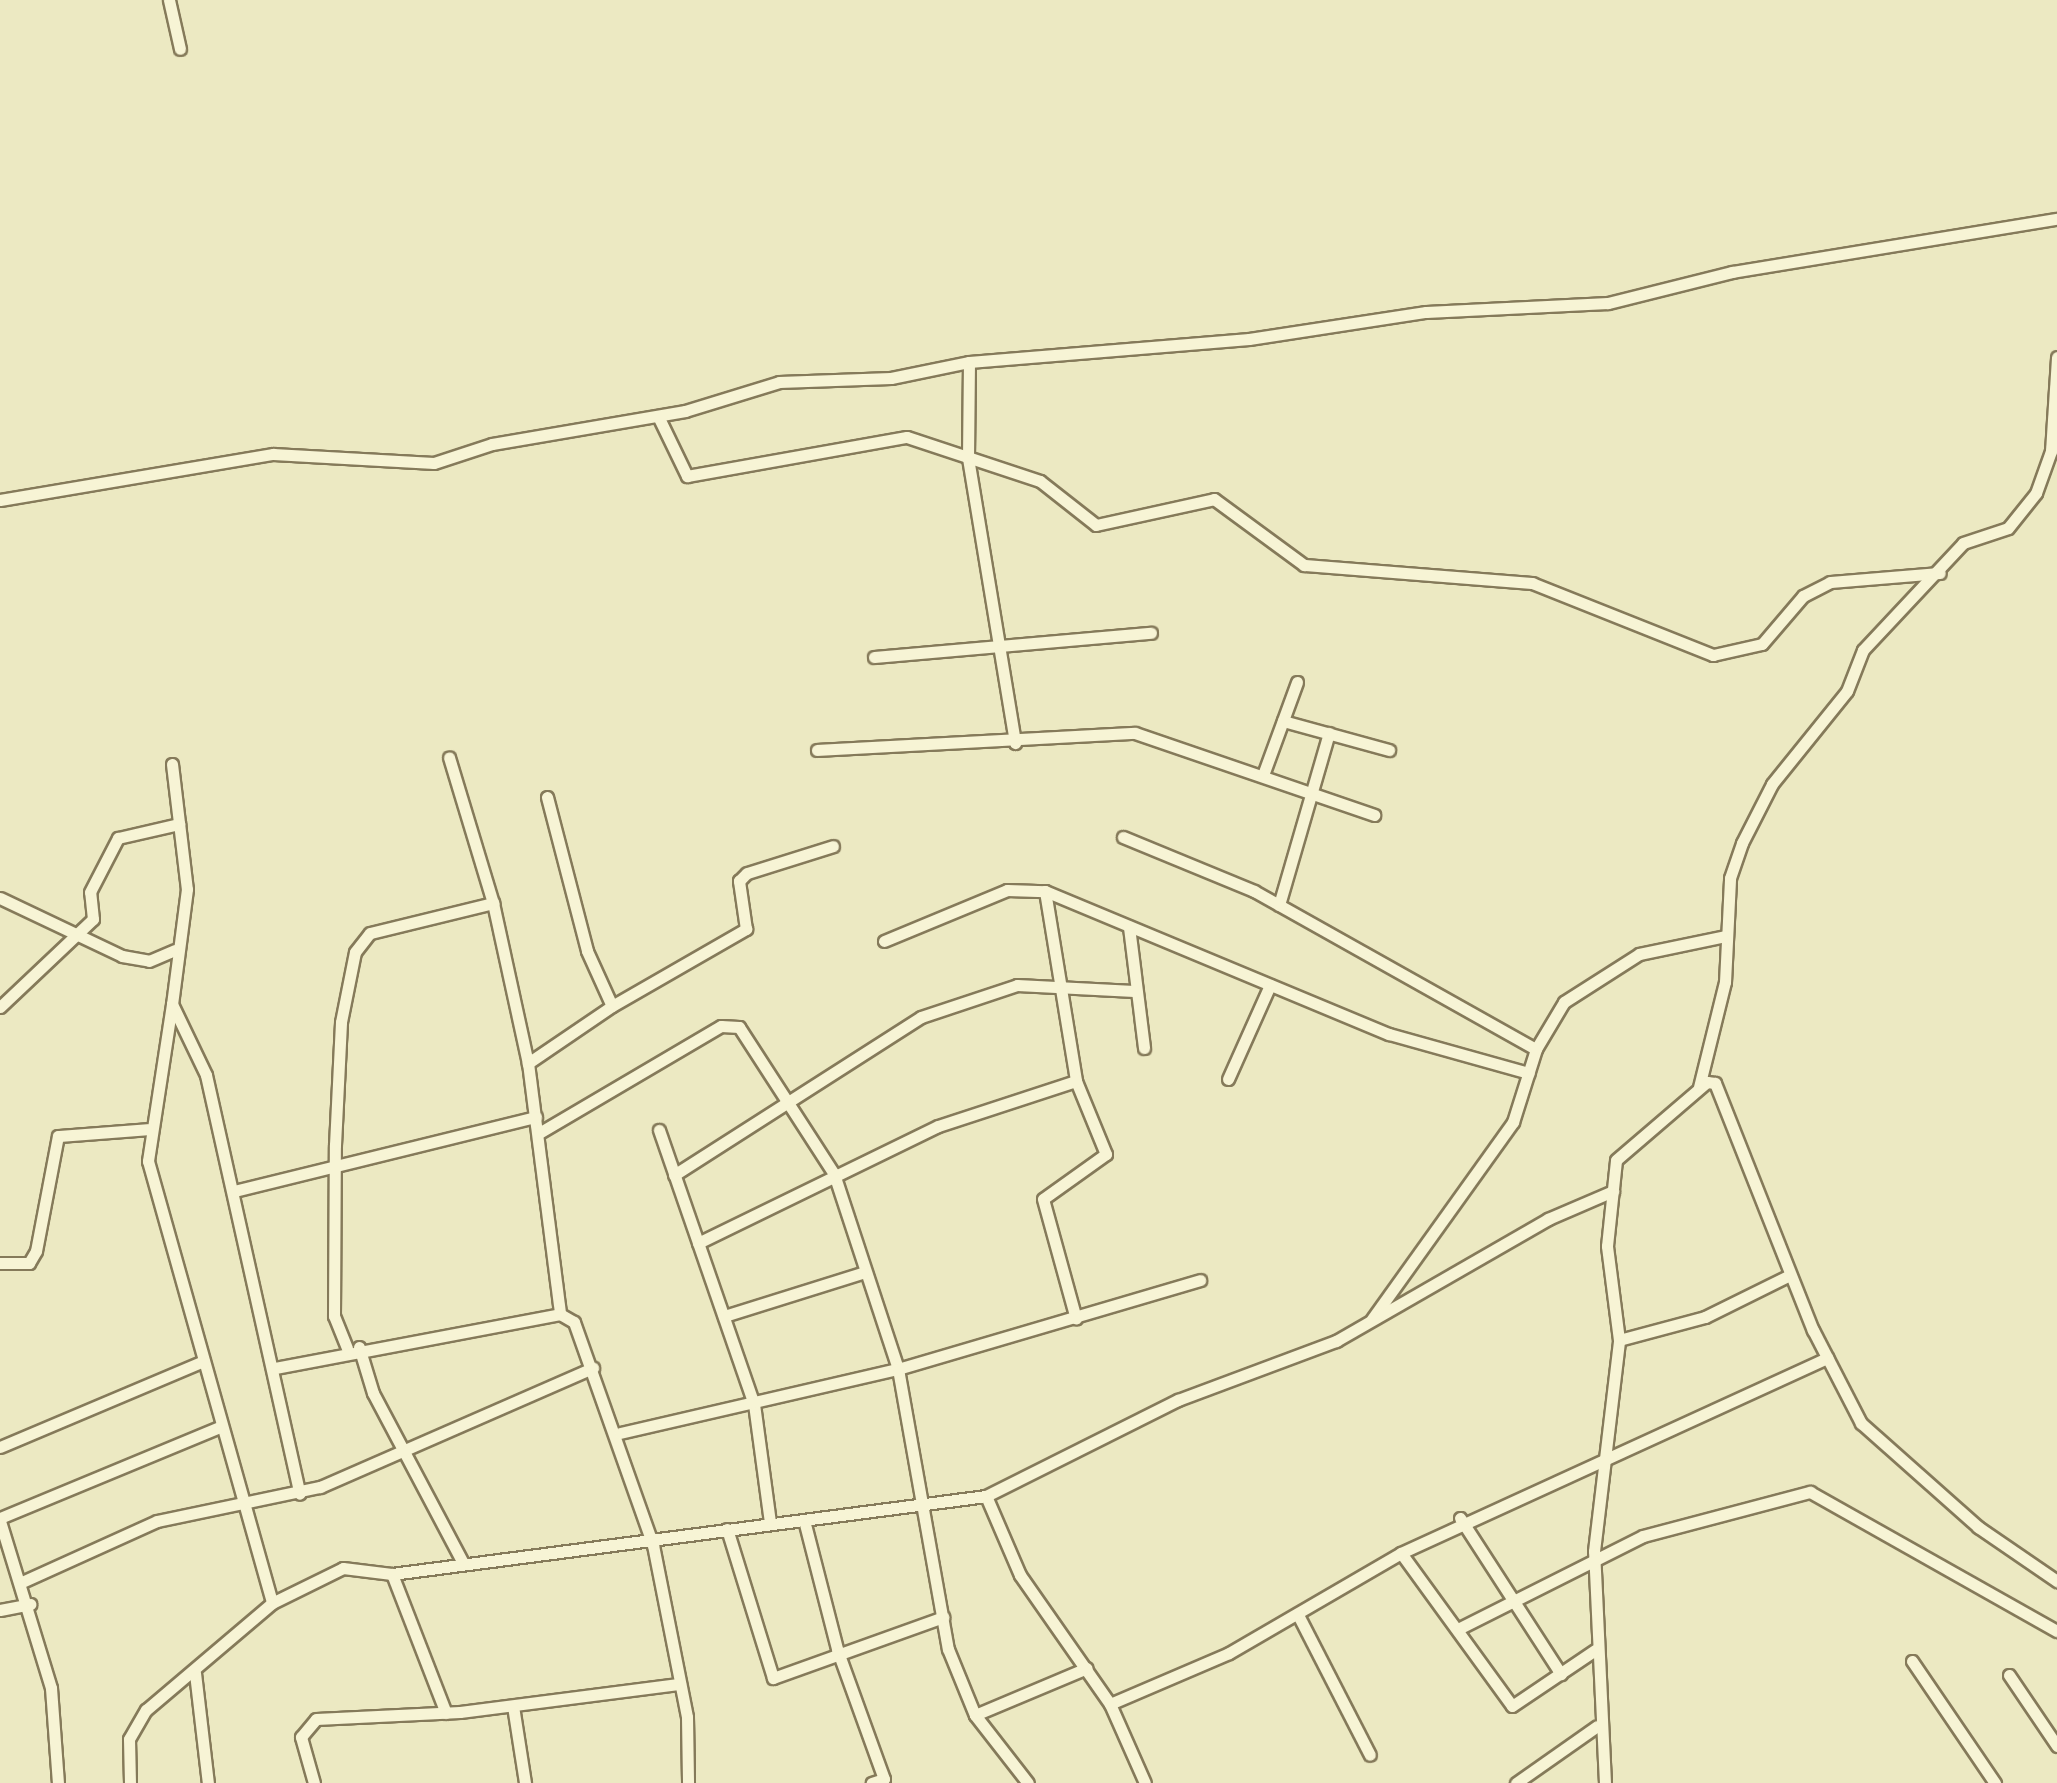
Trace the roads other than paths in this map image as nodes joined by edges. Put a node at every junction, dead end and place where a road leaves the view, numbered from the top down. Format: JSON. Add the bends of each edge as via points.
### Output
{"nodes":[{"id":1,"x":168,"y":0,"type":"edge"},
{"id":2,"x":180,"y":49,"type":"dead end"},
{"id":3,"x":2057,"y":218,"type":"edge"},
{"id":4,"x":2057,"y":356,"type":"edge"},
{"id":5,"x":969,"y":362,"type":"junction"},
{"id":6,"x":658,"y":416,"type":"junction"},
{"id":7,"x":968,"y":458,"type":"junction"},
{"id":8,"x":0,"y":500,"type":"edge"},
{"id":9,"x":1940,"y":573,"type":"junction"},
{"id":10,"x":1151,"y":633,"type":"dead end"},
{"id":11,"x":995,"y":646,"type":"junction"},
{"id":12,"x":874,"y":657,"type":"dead end"},
{"id":13,"x":1297,"y":682,"type":"dead end"},
{"id":14,"x":1282,"y":721,"type":"junction"},
{"id":15,"x":1329,"y":733,"type":"junction"},
{"id":16,"x":1015,"y":743,"type":"junction"},
{"id":17,"x":817,"y":750,"type":"dead end"},
{"id":18,"x":1389,"y":750,"type":"dead end"},
{"id":19,"x":449,"y":757,"type":"dead end"},
{"id":20,"x":172,"y":764,"type":"dead end"},
{"id":21,"x":1263,"y":775,"type":"junction"},
{"id":22,"x":1311,"y":793,"type":"junction"},
{"id":23,"x":547,"y":797,"type":"dead end"},
{"id":24,"x":1374,"y":815,"type":"dead end"},
{"id":25,"x":178,"y":824,"type":"junction"},
{"id":26,"x":1123,"y":837,"type":"dead end"},
{"id":27,"x":832,"y":846,"type":"dead end"},
{"id":28,"x":1044,"y":891,"type":"junction"},
{"id":29,"x":0,"y":898,"type":"edge"},
{"id":30,"x":493,"y":903,"type":"junction"},
{"id":31,"x":1279,"y":905,"type":"junction"},
{"id":32,"x":1129,"y":927,"type":"junction"},
{"id":33,"x":84,"y":931,"type":"junction"},
{"id":34,"x":1726,"y":936,"type":"junction"},
{"id":35,"x":884,"y":941,"type":"dead end"},
{"id":36,"x":175,"y":950,"type":"junction"},
{"id":37,"x":1058,"y":982,"type":"junction"},
{"id":38,"x":1270,"y":985,"type":"junction"},
{"id":39,"x":1134,"y":991,"type":"junction"},
{"id":40,"x":172,"y":1004,"type":"junction"},
{"id":41,"x":612,"y":1006,"type":"junction"},
{"id":42,"x":0,"y":1007,"type":"edge"},
{"id":43,"x":1144,"y":1048,"type":"dead end"},
{"id":44,"x":1536,"y":1050,"type":"junction"},
{"id":45,"x":528,"y":1063,"type":"junction"},
{"id":46,"x":1529,"y":1073,"type":"junction"},
{"id":47,"x":1228,"y":1079,"type":"dead end"},
{"id":48,"x":1076,"y":1081,"type":"junction"},
{"id":49,"x":1698,"y":1088,"type":"junction"},
{"id":50,"x":788,"y":1103,"type":"junction"},
{"id":51,"x":536,"y":1117,"type":"junction"},
{"id":52,"x":148,"y":1128,"type":"junction"},
{"id":53,"x":658,"y":1130,"type":"dead end"},
{"id":54,"x":539,"y":1133,"type":"junction"},
{"id":55,"x":335,"y":1161,"type":"junction"},
{"id":56,"x":674,"y":1174,"type":"junction"},
{"id":57,"x":834,"y":1174,"type":"junction"},
{"id":58,"x":234,"y":1191,"type":"junction"},
{"id":59,"x":1613,"y":1191,"type":"junction"},
{"id":60,"x":698,"y":1243,"type":"junction"},
{"id":61,"x":0,"y":1263,"type":"edge"},
{"id":62,"x":866,"y":1272,"type":"junction"},
{"id":63,"x":1790,"y":1275,"type":"junction"},
{"id":64,"x":1200,"y":1280,"type":"dead end"},
{"id":65,"x":560,"y":1314,"type":"junction"},
{"id":66,"x":724,"y":1316,"type":"junction"},
{"id":67,"x":1076,"y":1318,"type":"junction"},
{"id":68,"x":1372,"y":1319,"type":"junction"},
{"id":69,"x":1619,"y":1340,"type":"junction"},
{"id":70,"x":353,"y":1348,"type":"junction"},
{"id":71,"x":1828,"y":1358,"type":"junction"},
{"id":72,"x":204,"y":1361,"type":"junction"},
{"id":73,"x":275,"y":1368,"type":"junction"},
{"id":74,"x":593,"y":1368,"type":"junction"},
{"id":75,"x":898,"y":1368,"type":"junction"},
{"id":76,"x":754,"y":1404,"type":"junction"},
{"id":77,"x":222,"y":1426,"type":"junction"},
{"id":78,"x":620,"y":1433,"type":"junction"},
{"id":79,"x":0,"y":1447,"type":"edge"},
{"id":80,"x":400,"y":1450,"type":"junction"},
{"id":81,"x":1605,"y":1465,"type":"junction"},
{"id":82,"x":300,"y":1494,"type":"junction"},
{"id":83,"x":986,"y":1496,"type":"junction"},
{"id":84,"x":918,"y":1503,"type":"junction"},
{"id":85,"x":244,"y":1508,"type":"junction"},
{"id":86,"x":0,"y":1519,"type":"edge"},
{"id":87,"x":1464,"y":1522,"type":"junction"},
{"id":88,"x":770,"y":1523,"type":"junction"},
{"id":89,"x":805,"y":1524,"type":"junction"},
{"id":90,"x":727,"y":1529,"type":"junction"},
{"id":91,"x":653,"y":1545,"type":"junction"},
{"id":92,"x":1401,"y":1553,"type":"junction"},
{"id":93,"x":1594,"y":1557,"type":"junction"},
{"id":94,"x":463,"y":1563,"type":"junction"},
{"id":95,"x":392,"y":1574,"type":"junction"},
{"id":96,"x":2057,"y":1581,"type":"edge"},
{"id":97,"x":22,"y":1582,"type":"junction"},
{"id":98,"x":1515,"y":1598,"type":"junction"},
{"id":99,"x":272,"y":1603,"type":"junction"},
{"id":100,"x":30,"y":1604,"type":"junction"},
{"id":101,"x":0,"y":1610,"type":"edge"},
{"id":102,"x":1298,"y":1615,"type":"junction"},
{"id":103,"x":942,"y":1617,"type":"junction"},
{"id":104,"x":1458,"y":1629,"type":"junction"},
{"id":105,"x":2057,"y":1632,"type":"edge"},
{"id":106,"x":837,"y":1649,"type":"junction"},
{"id":107,"x":1596,"y":1650,"type":"junction"},
{"id":108,"x":1912,"y":1661,"type":"dead end"},
{"id":109,"x":1087,"y":1668,"type":"junction"},
{"id":110,"x":194,"y":1673,"type":"junction"},
{"id":111,"x":1560,"y":1674,"type":"junction"},
{"id":112,"x":2009,"y":1675,"type":"dead end"},
{"id":113,"x":680,"y":1684,"type":"junction"},
{"id":114,"x":1110,"y":1704,"type":"junction"},
{"id":115,"x":513,"y":1706,"type":"junction"},
{"id":116,"x":446,"y":1713,"type":"junction"},
{"id":117,"x":976,"y":1715,"type":"junction"},
{"id":118,"x":1598,"y":1726,"type":"junction"},
{"id":119,"x":2057,"y":1746,"type":"edge"},
{"id":120,"x":1370,"y":1755,"type":"dead end"},
{"id":121,"x":881,"y":1782,"type":"edge"},
{"id":122,"x":58,"y":1783,"type":"edge"},
{"id":123,"x":130,"y":1783,"type":"edge"},
{"id":124,"x":208,"y":1783,"type":"edge"},
{"id":125,"x":314,"y":1783,"type":"edge"},
{"id":126,"x":525,"y":1783,"type":"edge"},
{"id":127,"x":688,"y":1783,"type":"edge"},
{"id":128,"x":1028,"y":1783,"type":"edge"},
{"id":129,"x":1145,"y":1783,"type":"edge"},
{"id":130,"x":1516,"y":1783,"type":"edge"},
{"id":131,"x":1605,"y":1783,"type":"edge"},
{"id":132,"x":1995,"y":1783,"type":"edge"}],
"edges":[{"from":1,"to":2,"type":"street"},
{"from":3,"to":5,"type":"street","via":[[1732,272],[1608,302],[1426,312],[1249,339]]},
{"from":4,"to":9,"type":"street","via":[[2051,450],[2036,493],[2008,528],[1963,543]]},
{"from":5,"to":6,"type":"street","via":[[877,379],[779,382]]},
{"from":5,"to":7,"type":"street"},
{"from":6,"to":7,"type":"street","via":[[691,476],[907,437]]},
{"from":6,"to":8,"type":"street","via":[[492,444],[434,463],[273,454]]},
{"from":7,"to":9,"type":"street","via":[[1050,486],[1072,514],[1096,525],[1214,499],[1304,565],[1532,583],[1712,655],[1762,644],[1803,596],[1830,582]]},
{"from":7,"to":11,"type":"street"},
{"from":9,"to":34,"type":"street","via":[[1863,650],[1846,691],[1772,784],[1733,865]]},
{"from":10,"to":11,"type":"street"},
{"from":11,"to":12,"type":"street"},
{"from":11,"to":16,"type":"street"},
{"from":13,"to":14,"type":"street"},
{"from":14,"to":15,"type":"street"},
{"from":14,"to":21,"type":"street"},
{"from":15,"to":18,"type":"street"},
{"from":15,"to":22,"type":"street"},
{"from":16,"to":17,"type":"street"},
{"from":16,"to":21,"type":"street","via":[[1135,732]]},
{"from":19,"to":30,"type":"street"},
{"from":20,"to":25,"type":"street"},
{"from":21,"to":22,"type":"street"},
{"from":22,"to":24,"type":"street"},
{"from":22,"to":31,"type":"street"},
{"from":23,"to":41,"type":"street","via":[[586,951]]},
{"from":25,"to":33,"type":"street","via":[[118,838],[90,892],[93,919]]},
{"from":25,"to":36,"type":"street","via":[[186,889]]},
{"from":26,"to":31,"type":"street"},
{"from":27,"to":41,"type":"street","via":[[746,873],[739,881],[746,929]]},
{"from":28,"to":32,"type":"street"},
{"from":28,"to":35,"type":"street","via":[[1006,890]]},
{"from":28,"to":37,"type":"street"},
{"from":29,"to":33,"type":"street"},
{"from":30,"to":45,"type":"street"},
{"from":30,"to":55,"type":"street","via":[[359,940],[341,1022]]},
{"from":31,"to":44,"type":"street"},
{"from":32,"to":38,"type":"street"},
{"from":32,"to":39,"type":"street"},
{"from":33,"to":36,"type":"street","via":[[140,961]]},
{"from":33,"to":42,"type":"street"},
{"from":34,"to":44,"type":"street","via":[[1607,968],[1564,1002]]},
{"from":34,"to":49,"type":"street","via":[[1725,982]]},
{"from":36,"to":40,"type":"street"},
{"from":37,"to":39,"type":"street"},
{"from":37,"to":48,"type":"street"},
{"from":37,"to":50,"type":"street","via":[[1016,985],[921,1017]]},
{"from":38,"to":46,"type":"street","via":[[1389,1034]]},
{"from":38,"to":47,"type":"street"},
{"from":39,"to":43,"type":"street"},
{"from":40,"to":52,"type":"street"},
{"from":40,"to":58,"type":"street","via":[[199,1052]]},
{"from":41,"to":45,"type":"street"},
{"from":44,"to":46,"type":"street"},
{"from":45,"to":51,"type":"street"},
{"from":46,"to":68,"type":"street","via":[[1514,1122]]},
{"from":48,"to":57,"type":"street","via":[[938,1126]]},
{"from":48,"to":67,"type":"street","via":[[1106,1154],[1042,1204]]},
{"from":49,"to":59,"type":"street","via":[[1618,1153]]},
{"from":49,"to":63,"type":"street","via":[[1715,1083]]},
{"from":50,"to":54,"type":"street","via":[[730,1024]]},
{"from":50,"to":56,"type":"street"},
{"from":50,"to":57,"type":"street"},
{"from":51,"to":54,"type":"street"},
{"from":51,"to":55,"type":"street"},
{"from":52,"to":61,"type":"street","via":[[58,1136],[36,1252],[28,1262]]},
{"from":52,"to":72,"type":"street","via":[[148,1161]]},
{"from":53,"to":56,"type":"street"},
{"from":54,"to":65,"type":"street"},
{"from":55,"to":58,"type":"street"},
{"from":55,"to":70,"type":"street","via":[[334,1316]]},
{"from":56,"to":60,"type":"street"},
{"from":57,"to":60,"type":"street"},
{"from":57,"to":62,"type":"street"},
{"from":58,"to":73,"type":"street"},
{"from":59,"to":68,"type":"street"},
{"from":59,"to":69,"type":"street","via":[[1608,1246]]},
{"from":60,"to":66,"type":"street"},
{"from":62,"to":66,"type":"street"},
{"from":62,"to":75,"type":"street"},
{"from":63,"to":69,"type":"street","via":[[1706,1317]]},
{"from":63,"to":71,"type":"street"},
{"from":64,"to":67,"type":"street"},
{"from":65,"to":70,"type":"street"},
{"from":65,"to":74,"type":"street","via":[[578,1328]]},
{"from":66,"to":76,"type":"street"},
{"from":67,"to":75,"type":"street"},
{"from":68,"to":83,"type":"street","via":[[1336,1341],[1178,1400]]},
{"from":69,"to":81,"type":"street"},
{"from":70,"to":73,"type":"street"},
{"from":70,"to":80,"type":"street"},
{"from":71,"to":81,"type":"street"},
{"from":71,"to":96,"type":"street","via":[[1867,1431],[1978,1527]]},
{"from":72,"to":77,"type":"street"},
{"from":72,"to":79,"type":"street"},
{"from":73,"to":82,"type":"street"},
{"from":74,"to":78,"type":"street"},
{"from":74,"to":80,"type":"street"},
{"from":75,"to":76,"type":"street"},
{"from":75,"to":84,"type":"street"},
{"from":76,"to":78,"type":"street"},
{"from":76,"to":88,"type":"street"},
{"from":77,"to":85,"type":"street"},
{"from":77,"to":86,"type":"street"},
{"from":78,"to":91,"type":"street"},
{"from":80,"to":82,"type":"street"},
{"from":80,"to":94,"type":"street"},
{"from":81,"to":87,"type":"street"},
{"from":81,"to":93,"type":"street"},
{"from":82,"to":85,"type":"street"},
{"from":83,"to":84,"type":"street"},
{"from":83,"to":109,"type":"street","via":[[1020,1574]]},
{"from":84,"to":89,"type":"street"},
{"from":84,"to":103,"type":"street"},
{"from":85,"to":97,"type":"street","via":[[157,1521]]},
{"from":85,"to":99,"type":"street"},
{"from":86,"to":97,"type":"street"},
{"from":87,"to":92,"type":"street"},
{"from":87,"to":98,"type":"street"},
{"from":88,"to":89,"type":"street"},
{"from":88,"to":90,"type":"street"},
{"from":89,"to":106,"type":"street"},
{"from":90,"to":91,"type":"street"},
{"from":90,"to":106,"type":"street","via":[[770,1676]]},
{"from":91,"to":94,"type":"street"},
{"from":91,"to":113,"type":"street"},
{"from":92,"to":102,"type":"street"},
{"from":92,"to":104,"type":"street"},
{"from":93,"to":98,"type":"street"},
{"from":93,"to":105,"type":"street","via":[[1642,1536],[1818,1492]]},
{"from":93,"to":107,"type":"street"},
{"from":94,"to":95,"type":"street"},
{"from":95,"to":99,"type":"street","via":[[343,1568]]},
{"from":95,"to":116,"type":"street"},
{"from":97,"to":100,"type":"street"},
{"from":98,"to":104,"type":"street"},
{"from":98,"to":111,"type":"street"},
{"from":99,"to":110,"type":"street"},
{"from":100,"to":101,"type":"street"},
{"from":100,"to":122,"type":"street","via":[[51,1688]]},
{"from":102,"to":114,"type":"street"},
{"from":102,"to":120,"type":"street"},
{"from":103,"to":106,"type":"street"},
{"from":103,"to":117,"type":"street"},
{"from":104,"to":111,"type":"street","via":[[1512,1706]]},
{"from":106,"to":121,"type":"street"},
{"from":107,"to":111,"type":"street"},
{"from":107,"to":118,"type":"street"},
{"from":108,"to":132,"type":"street"},
{"from":109,"to":114,"type":"street"},
{"from":109,"to":117,"type":"street"},
{"from":110,"to":123,"type":"street","via":[[134,1724]]},
{"from":110,"to":124,"type":"street"},
{"from":112,"to":119,"type":"street"},
{"from":113,"to":115,"type":"street"},
{"from":113,"to":127,"type":"street"},
{"from":114,"to":129,"type":"street"},
{"from":115,"to":116,"type":"street"},
{"from":115,"to":126,"type":"street"},
{"from":116,"to":125,"type":"street","via":[[309,1722],[301,1737]]},
{"from":117,"to":128,"type":"street"},
{"from":118,"to":130,"type":"street"},
{"from":118,"to":131,"type":"street"}]}
